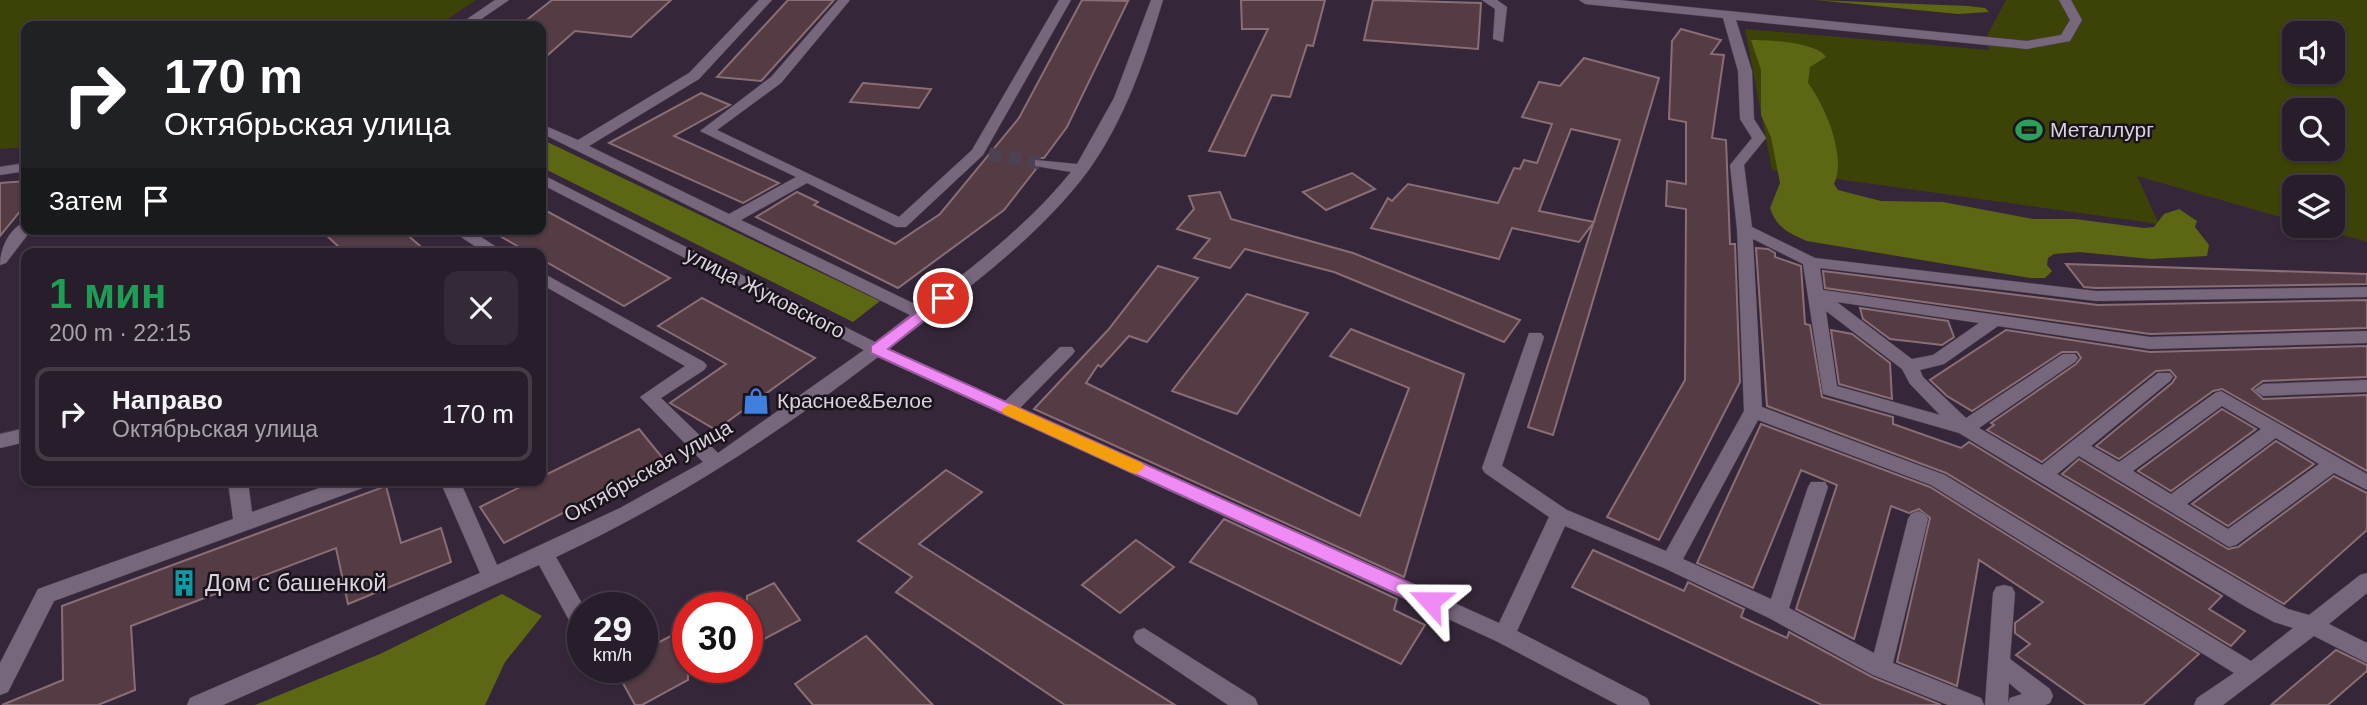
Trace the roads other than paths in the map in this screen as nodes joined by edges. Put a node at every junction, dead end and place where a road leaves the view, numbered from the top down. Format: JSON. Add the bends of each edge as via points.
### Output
{"nodes":[{"id":1,"x":503,"y":0,"type":"edge"},
{"id":2,"x":766,"y":0,"type":"edge"},
{"id":3,"x":845,"y":0,"type":"edge"},
{"id":4,"x":1065,"y":0,"type":"edge"},
{"id":5,"x":1157,"y":0,"type":"edge"},
{"id":6,"x":1488,"y":0,"type":"edge"},
{"id":7,"x":1585,"y":0,"type":"edge"},
{"id":8,"x":1667,"y":0,"type":"edge"},
{"id":9,"x":2065,"y":0,"type":"edge"},
{"id":10,"x":1685,"y":10,"type":"junction"},
{"id":11,"x":1728,"y":15,"type":"junction"},
{"id":12,"x":471,"y":21,"type":"edge"},
{"id":13,"x":1499,"y":38,"type":"dead end"},
{"id":14,"x":546,"y":130,"type":"edge"},
{"id":15,"x":580,"y":145,"type":"junction"},
{"id":16,"x":1040,"y":163,"type":"tunnel mouth"},
{"id":17,"x":21,"y":168,"type":"edge"},
{"id":18,"x":1080,"y":169,"type":"junction"},
{"id":19,"x":0,"y":170,"type":"edge"},
{"id":20,"x":807,"y":177,"type":"junction"},
{"id":21,"x":546,"y":181,"type":"edge"},
{"id":22,"x":727,"y":221,"type":"junction"},
{"id":23,"x":1745,"y":229,"type":"junction"},
{"id":24,"x":21,"y":233,"type":"edge"},
{"id":25,"x":467,"y":235,"type":"edge"},
{"id":26,"x":489,"y":248,"type":"edge"},
{"id":27,"x":0,"y":260,"type":"edge"},
{"id":28,"x":1811,"y":262,"type":"junction"},
{"id":29,"x":546,"y":280,"type":"edge"},
{"id":30,"x":2367,"y":292,"type":"edge"},
{"id":31,"x":1815,"y":294,"type":"junction"},
{"id":32,"x":922,"y":314,"type":"junction"},
{"id":33,"x":1995,"y":320,"type":"junction"},
{"id":34,"x":1535,"y":337,"type":"dead end"},
{"id":35,"x":2367,"y":337,"type":"edge"},
{"id":36,"x":877,"y":350,"type":"junction"},
{"id":37,"x":1066,"y":351,"type":"dead end"},
{"id":38,"x":2069,"y":358,"type":"dead end"},
{"id":39,"x":1909,"y":366,"type":"junction"},
{"id":40,"x":2164,"y":377,"type":"dead end"},
{"id":41,"x":2367,"y":386,"type":"edge"},
{"id":42,"x":2263,"y":390,"type":"dead end"},
{"id":43,"x":1008,"y":409,"type":"junction"},
{"id":44,"x":1753,"y":411,"type":"junction"},
{"id":45,"x":1965,"y":428,"type":"junction"},
{"id":46,"x":2273,"y":430,"type":"junction"},
{"id":47,"x":21,"y":436,"type":"edge"},
{"id":48,"x":0,"y":441,"type":"edge"},
{"id":49,"x":2077,"y":446,"type":"junction"},
{"id":50,"x":716,"y":463,"type":"junction"},
{"id":51,"x":2333,"y":464,"type":"junction"},
{"id":52,"x":2119,"y":472,"type":"junction"},
{"id":53,"x":2042,"y":475,"type":"junction"},
{"id":54,"x":2367,"y":483,"type":"edge"},
{"id":55,"x":239,"y":486,"type":"edge"},
{"id":56,"x":347,"y":486,"type":"edge"},
{"id":57,"x":452,"y":486,"type":"edge"},
{"id":58,"x":1818,"y":486,"type":"dead end"},
{"id":59,"x":2172,"y":504,"type":"junction"},
{"id":60,"x":1560,"y":515,"type":"junction"},
{"id":61,"x":1918,"y":519,"type":"dead end"},
{"id":62,"x":244,"y":524,"type":"junction"},
{"id":63,"x":544,"y":554,"type":"junction"},
{"id":64,"x":1671,"y":562,"type":"junction"},
{"id":65,"x":492,"y":577,"type":"junction"},
{"id":66,"x":2367,"y":581,"type":"edge"},
{"id":67,"x":2004,"y":593,"type":"dead end"},
{"id":68,"x":567,"y":596,"type":"edge"},
{"id":69,"x":1777,"y":612,"type":"junction"},
{"id":70,"x":2312,"y":625,"type":"junction"},
{"id":71,"x":1504,"y":635,"type":"junction"},
{"id":72,"x":1144,"y":636,"type":"dead end"},
{"id":73,"x":2367,"y":654,"type":"edge"},
{"id":74,"x":1999,"y":663,"type":"junction"},
{"id":75,"x":1881,"y":667,"type":"junction"},
{"id":76,"x":2252,"y":673,"type":"junction"},
{"id":77,"x":0,"y":685,"type":"edge"},
{"id":78,"x":198,"y":705,"type":"edge"},
{"id":79,"x":1247,"y":705,"type":"edge"},
{"id":80,"x":1639,"y":705,"type":"edge"},
{"id":81,"x":1973,"y":705,"type":"edge"},
{"id":82,"x":1996,"y":705,"type":"edge"},
{"id":83,"x":2018,"y":705,"type":"edge"},
{"id":84,"x":2206,"y":705,"type":"edge"}],
"edges":[{"from":1,"to":12,"type":"street"},
{"from":2,"to":15,"type":"street","via":[[694,76]]},
{"from":3,"to":20,"type":"street","via":[[776,80],[706,131]]},
{"from":4,"to":20,"type":"street","via":[[983,153],[901,224]]},
{"from":5,"to":18,"type":"street","name":"Октябрьская улица","via":[[1114,111]]},
{"from":6,"to":13,"type":"street","via":[[1501,6]]},
{"from":7,"to":10,"type":"street"},
{"from":8,"to":10,"type":"street"},
{"from":9,"to":11,"type":"street","via":[[2076,20],[2066,38],[2027,45]]},
{"from":10,"to":11,"type":"street"},
{"from":11,"to":23,"type":"street","via":[[1745,71],[1747,119],[1759,138],[1737,165]]},
{"from":14,"to":15,"type":"street"},
{"from":15,"to":22,"type":"street"},
{"from":16,"to":18,"type":"street"},
{"from":17,"to":19,"type":"street"},
{"from":18,"to":32,"type":"street","name":"Октябрьская улица","via":[[1003,248]]},
{"from":20,"to":22,"type":"street"},
{"from":21,"to":36,"type":"street","name":"улица Жуковского"},
{"from":22,"to":32,"type":"street"},
{"from":23,"to":28,"type":"street"},
{"from":23,"to":44,"type":"street"},
{"from":24,"to":27,"type":"street"},
{"from":25,"to":26,"type":"street"},
{"from":28,"to":30,"type":"street","via":[[2096,296]]},
{"from":28,"to":31,"type":"street"},
{"from":29,"to":50,"type":"street","via":[[698,366],[649,397]]},
{"from":31,"to":33,"type":"street"},
{"from":31,"to":39,"type":"street"},
{"from":31,"to":45,"type":"street","via":[[1829,390]]},
{"from":32,"to":36,"type":"street","name":"Октябрьская улица"},
{"from":33,"to":35,"type":"street","via":[[2150,343]]},
{"from":33,"to":39,"type":"street","via":[[1938,360]]},
{"from":34,"to":60,"type":"street","via":[[1492,468]]},
{"from":36,"to":43,"type":"street","name":"улица Жуковского"},
{"from":36,"to":50,"type":"street","name":"Октябрьская улица"},
{"from":37,"to":43,"type":"street"},
{"from":38,"to":45,"type":"street"},
{"from":39,"to":45,"type":"street","via":[[1916,380]]},
{"from":40,"to":49,"type":"street"},
{"from":41,"to":42,"type":"street"},
{"from":43,"to":71,"type":"street","name":"улица Жуковского"},
{"from":44,"to":64,"type":"street"},
{"from":44,"to":76,"type":"street","via":[[1938,480]]},
{"from":45,"to":53,"type":"street"},
{"from":46,"to":51,"type":"street"},
{"from":46,"to":52,"type":"street","via":[[2221,397]]},
{"from":46,"to":59,"type":"street"},
{"from":47,"to":48,"type":"street"},
{"from":49,"to":52,"type":"street"},
{"from":49,"to":53,"type":"street"},
{"from":50,"to":63,"type":"street","name":"Октябрьская улица"},
{"from":51,"to":54,"type":"street"},
{"from":51,"to":59,"type":"street","via":[[2229,539]]},
{"from":52,"to":59,"type":"street"},
{"from":53,"to":70,"type":"street","via":[[2254,601]]},
{"from":55,"to":62,"type":"street"},
{"from":56,"to":62,"type":"street"},
{"from":57,"to":65,"type":"street"},
{"from":58,"to":69,"type":"street"},
{"from":60,"to":64,"type":"street"},
{"from":60,"to":71,"type":"street"},
{"from":61,"to":75,"type":"street"},
{"from":62,"to":77,"type":"street","via":[[46,595]]},
{"from":63,"to":65,"type":"street","name":"Октябрьская улица"},
{"from":63,"to":68,"type":"street"},
{"from":64,"to":69,"type":"street"},
{"from":65,"to":78,"type":"street","name":"Октябрьская улица"},
{"from":66,"to":70,"type":"street"},
{"from":67,"to":74,"type":"street"},
{"from":69,"to":75,"type":"street"},
{"from":70,"to":73,"type":"street"},
{"from":70,"to":76,"type":"street"},
{"from":71,"to":80,"type":"street","name":"улица Жуковского"},
{"from":72,"to":79,"type":"street"},
{"from":74,"to":82,"type":"street"},
{"from":74,"to":83,"type":"street","via":[[2042,696]]},
{"from":75,"to":81,"type":"street"},
{"from":76,"to":84,"type":"street"}]}
